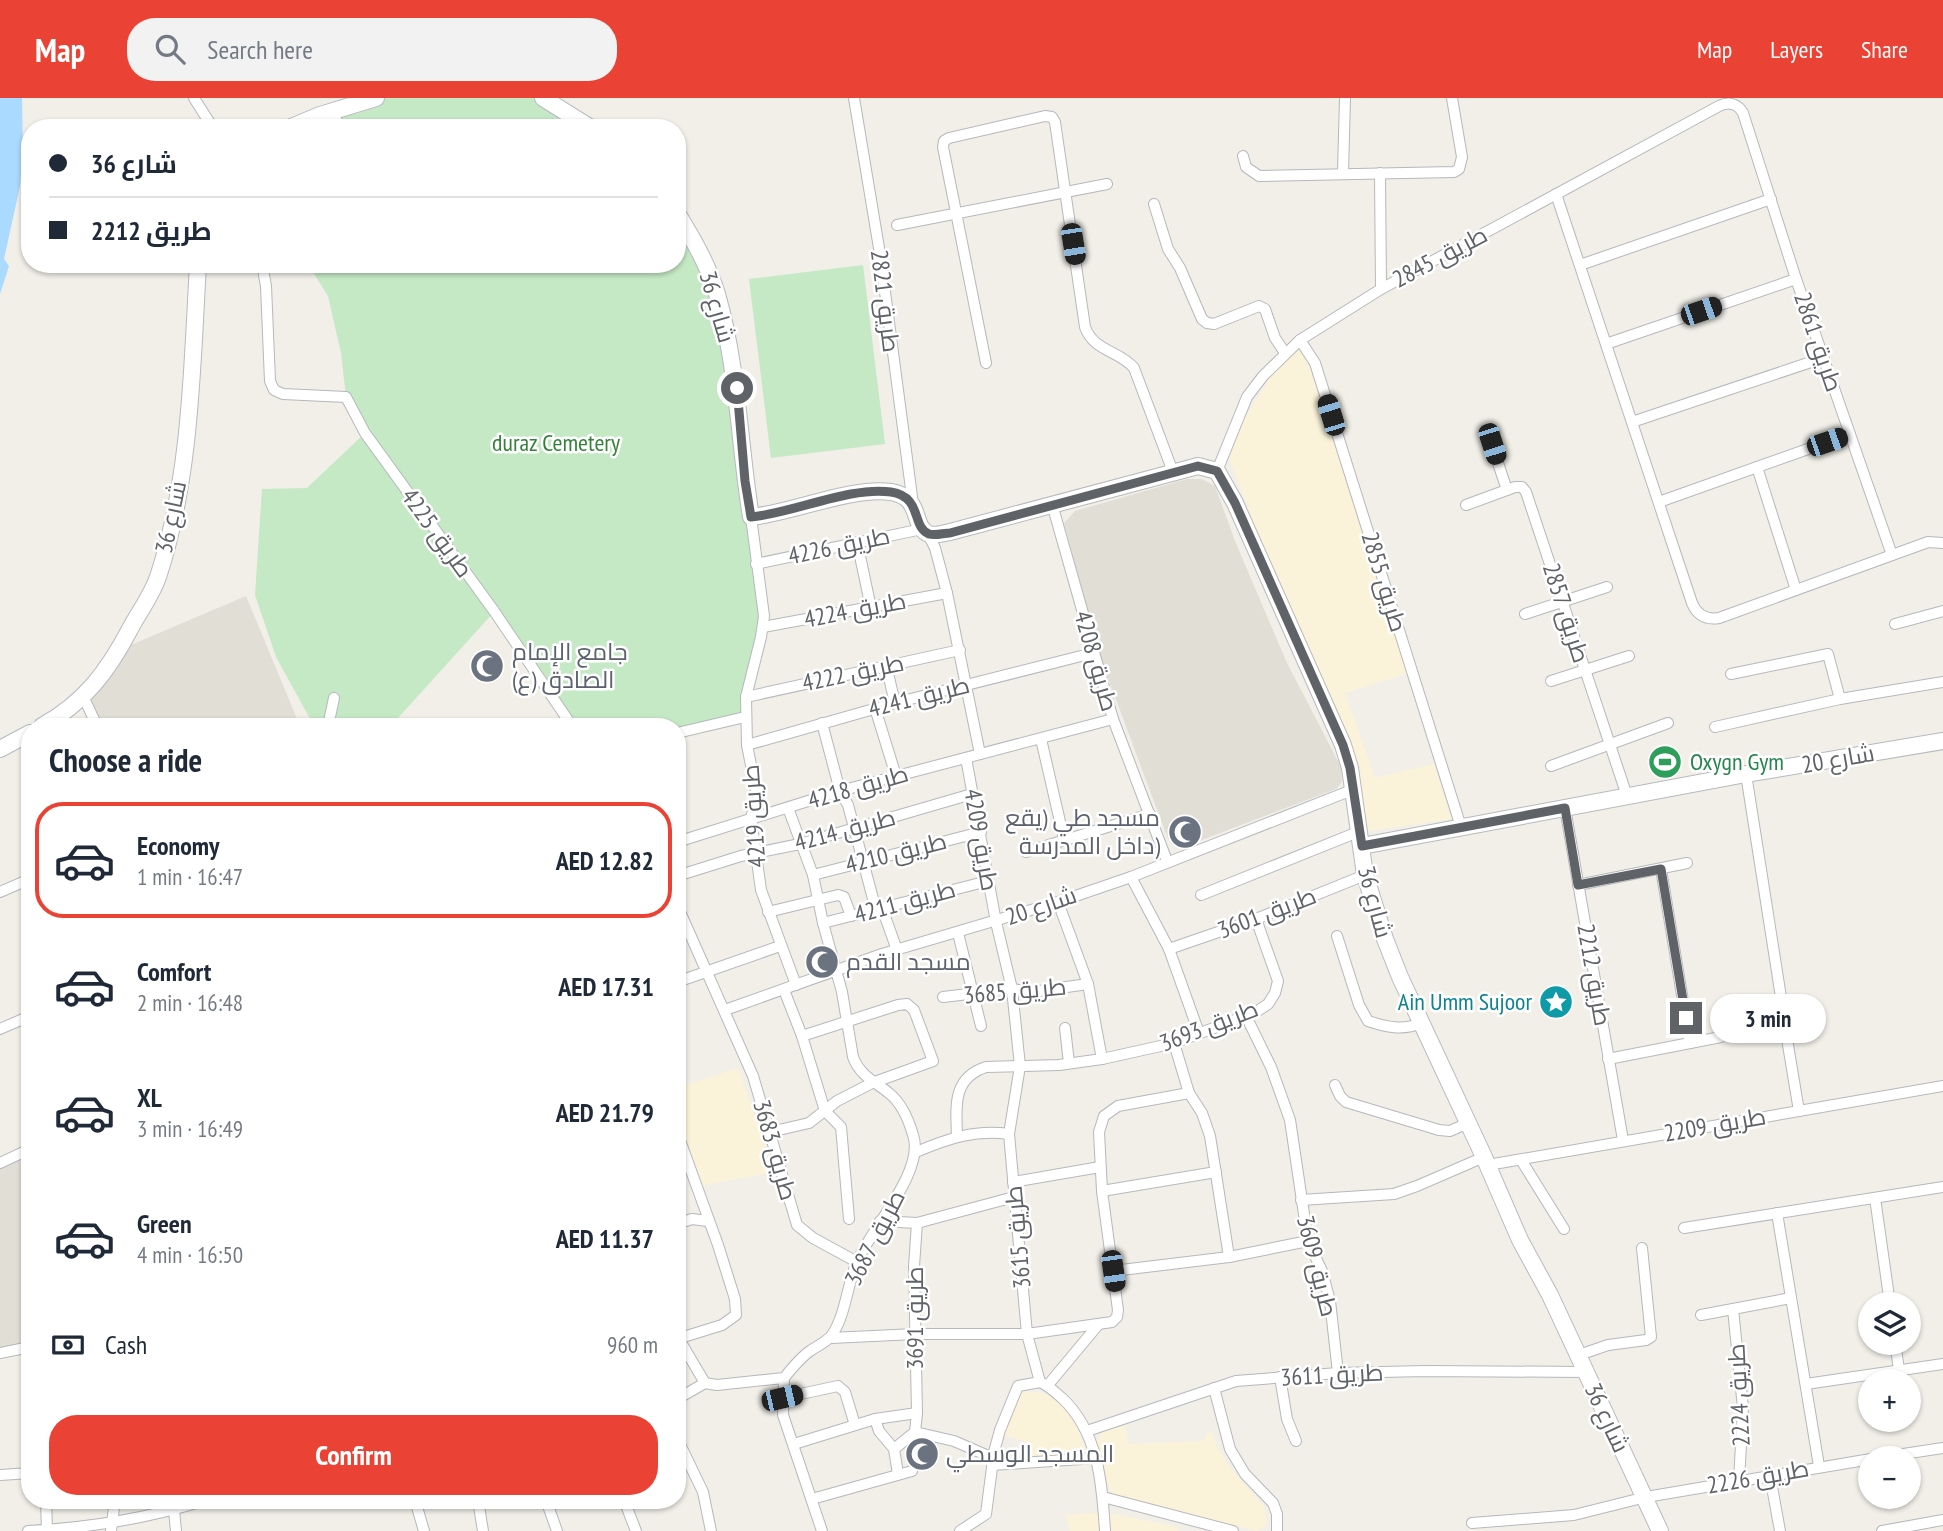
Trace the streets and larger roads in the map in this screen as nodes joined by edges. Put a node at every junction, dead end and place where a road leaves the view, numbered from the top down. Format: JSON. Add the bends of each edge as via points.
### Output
{"nodes":[{"id":1,"x":194,"y":98,"type":"edge"},
{"id":2,"x":543,"y":98,"type":"edge"},
{"id":3,"x":854,"y":98,"type":"edge"},
{"id":4,"x":1345,"y":98,"type":"edge"},
{"id":5,"x":1452,"y":98,"type":"edge"},
{"id":6,"x":368,"y":99,"type":"edge"},
{"id":7,"x":1721,"y":101,"type":"edge"},
{"id":8,"x":332,"y":111,"type":"junction"},
{"id":9,"x":1744,"y":117,"type":"joint"},
{"id":10,"x":207,"y":119,"type":"edge"},
{"id":11,"x":312,"y":119,"type":"edge"},
{"id":12,"x":336,"y":119,"type":"edge"},
{"id":13,"x":577,"y":119,"type":"edge"},
{"id":14,"x":1243,"y":156,"type":"dead end"},
{"id":15,"x":1343,"y":173,"type":"junction"},
{"id":16,"x":1381,"y":173,"type":"junction"},
{"id":17,"x":1107,"y":184,"type":"dead end"},
{"id":18,"x":1065,"y":193,"type":"junction"},
{"id":19,"x":1556,"y":194,"type":"junction"},
{"id":20,"x":1771,"y":200,"type":"junction"},
{"id":21,"x":1154,"y":204,"type":"dead end"},
{"id":22,"x":957,"y":215,"type":"junction"},
{"id":23,"x":897,"y":225,"type":"dead end"},
{"id":24,"x":686,"y":228,"type":"edge"},
{"id":25,"x":1580,"y":265,"type":"junction"},
{"id":26,"x":197,"y":273,"type":"edge"},
{"id":27,"x":264,"y":273,"type":"edge"},
{"id":28,"x":1796,"y":279,"type":"junction"},
{"id":29,"x":1381,"y":289,"type":"junction"},
{"id":30,"x":1300,"y":340,"type":"junction"},
{"id":31,"x":1606,"y":344,"type":"junction"},
{"id":32,"x":1285,"y":353,"type":"junction"},
{"id":33,"x":1823,"y":358,"type":"junction"},
{"id":34,"x":986,"y":363,"type":"dead end"},
{"id":35,"x":1632,"y":422,"type":"junction"},
{"id":36,"x":1850,"y":434,"type":"junction"},
{"id":37,"x":1492,"y":444,"type":"dead end"},
{"id":38,"x":1757,"y":467,"type":"junction"},
{"id":39,"x":1217,"y":471,"type":"junction"},
{"id":40,"x":1173,"y":472,"type":"junction"},
{"id":41,"x":1507,"y":490,"type":"junction"},
{"id":42,"x":1659,"y":502,"type":"junction"},
{"id":43,"x":913,"y":505,"type":"junction"},
{"id":44,"x":1052,"y":505,"type":"junction"},
{"id":45,"x":1466,"y":505,"type":"dead end"},
{"id":46,"x":751,"y":517,"type":"junction"},
{"id":47,"x":925,"y":531,"type":"junction"},
{"id":48,"x":857,"y":542,"type":"junction"},
{"id":49,"x":1943,"y":543,"type":"edge"},
{"id":50,"x":1892,"y":555,"type":"junction"},
{"id":51,"x":756,"y":564,"type":"junction"},
{"id":52,"x":1607,"y":587,"type":"dead end"},
{"id":53,"x":1796,"y":590,"type":"junction"},
{"id":54,"x":947,"y":593,"type":"junction"},
{"id":55,"x":1562,"y":602,"type":"junction"},
{"id":56,"x":871,"y":608,"type":"junction"},
{"id":57,"x":1943,"y":611,"type":"edge"},
{"id":58,"x":1525,"y":614,"type":"dead end"},
{"id":59,"x":1895,"y":624,"type":"dead end"},
{"id":60,"x":763,"y":627,"type":"junction"},
{"id":61,"x":960,"y":650,"type":"junction"},
{"id":62,"x":1093,"y":653,"type":"junction"},
{"id":63,"x":1629,"y":656,"type":"dead end"},
{"id":64,"x":886,"y":665,"type":"junction"},
{"id":65,"x":1585,"y":670,"type":"junction"},
{"id":66,"x":1731,"y":674,"type":"dead end"},
{"id":67,"x":1551,"y":681,"type":"dead end"},
{"id":68,"x":1943,"y":682,"type":"edge"},
{"id":69,"x":967,"y":685,"type":"junction"},
{"id":70,"x":746,"y":697,"type":"junction"},
{"id":71,"x":84,"y":698,"type":"junction"},
{"id":72,"x":334,"y":698,"type":"dead end"},
{"id":73,"x":1840,"y":699,"type":"junction"},
{"id":74,"x":895,"y":703,"type":"junction"},
{"id":75,"x":875,"y":708,"type":"junction"},
{"id":76,"x":745,"y":717,"type":"junction"},
{"id":77,"x":54,"y":718,"type":"edge"},
{"id":78,"x":93,"y":718,"type":"edge"},
{"id":79,"x":330,"y":718,"type":"edge"},
{"id":80,"x":563,"y":718,"type":"edge"},
{"id":81,"x":1113,"y":719,"type":"junction"},
{"id":82,"x":822,"y":723,"type":"junction"},
{"id":83,"x":1668,"y":723,"type":"dead end"},
{"id":84,"x":1715,"y":727,"type":"dead end"},
{"id":85,"x":686,"y":731,"type":"edge"},
{"id":86,"x":21,"y":738,"type":"edge"},
{"id":87,"x":1041,"y":739,"type":"junction"},
{"id":88,"x":1943,"y":741,"type":"edge"},
{"id":89,"x":747,"y":745,"type":"junction"},
{"id":90,"x":1610,"y":745,"type":"junction"},
{"id":91,"x":0,"y":749,"type":"edge"},
{"id":92,"x":980,"y":754,"type":"junction"},
{"id":93,"x":967,"y":758,"type":"junction"},
{"id":94,"x":1551,"y":766,"type":"dead end"},
{"id":95,"x":1746,"y":774,"type":"junction"},
{"id":96,"x":896,"y":776,"type":"junction"},
{"id":97,"x":1352,"y":790,"type":"junction"},
{"id":98,"x":841,"y":791,"type":"junction"},
{"id":99,"x":972,"y":794,"type":"junction"},
{"id":100,"x":1627,"y":796,"type":"junction"},
{"id":101,"x":788,"y":808,"type":"junction"},
{"id":102,"x":1565,"y":808,"type":"junction"},
{"id":103,"x":1150,"y":814,"type":"junction"},
{"id":104,"x":751,"y":818,"type":"junction"},
{"id":105,"x":1461,"y":827,"type":"junction"},
{"id":106,"x":855,"y":829,"type":"junction"},
{"id":107,"x":981,"y":832,"type":"junction"},
{"id":108,"x":686,"y":839,"type":"edge"},
{"id":109,"x":1064,"y":839,"type":"junction"},
{"id":110,"x":1360,"y":839,"type":"junction"},
{"id":111,"x":800,"y":844,"type":"junction"},
{"id":112,"x":1026,"y":852,"type":"dead end"},
{"id":113,"x":755,"y":853,"type":"junction"},
{"id":114,"x":863,"y":860,"type":"junction"},
{"id":115,"x":1167,"y":861,"type":"junction"},
{"id":116,"x":1688,"y":863,"type":"dead end"},
{"id":117,"x":1661,"y":869,"type":"junction"},
{"id":118,"x":686,"y":873,"type":"edge"},
{"id":119,"x":813,"y":875,"type":"junction"},
{"id":120,"x":1365,"y":875,"type":"junction"},
{"id":121,"x":1130,"y":877,"type":"junction"},
{"id":122,"x":988,"y":881,"type":"junction"},
{"id":123,"x":21,"y":883,"type":"edge"},
{"id":124,"x":1578,"y":885,"type":"junction"},
{"id":125,"x":0,"y":892,"type":"edge"},
{"id":126,"x":1201,"y":895,"type":"dead end"},
{"id":127,"x":818,"y":899,"type":"junction"},
{"id":128,"x":1058,"y":902,"type":"junction"},
{"id":129,"x":879,"y":909,"type":"junction"},
{"id":130,"x":768,"y":912,"type":"junction"},
{"id":131,"x":851,"y":916,"type":"junction"},
{"id":132,"x":1256,"y":919,"type":"junction"},
{"id":133,"x":996,"y":922,"type":"junction"},
{"id":134,"x":823,"y":923,"type":"junction"},
{"id":135,"x":686,"y":926,"type":"edge"},
{"id":136,"x":958,"y":933,"type":"junction"},
{"id":137,"x":1337,"y":936,"type":"dead end"},
{"id":138,"x":780,"y":946,"type":"junction"},
{"id":139,"x":1169,"y":949,"type":"junction"},
{"id":140,"x":897,"y":950,"type":"junction"},
{"id":141,"x":836,"y":970,"type":"junction"},
{"id":142,"x":705,"y":971,"type":"junction"},
{"id":143,"x":686,"y":978,"type":"edge"},
{"id":144,"x":1088,"y":984,"type":"junction"},
{"id":145,"x":796,"y":985,"type":"junction"},
{"id":146,"x":1012,"y":989,"type":"junction"},
{"id":147,"x":784,"y":990,"type":"junction"},
{"id":148,"x":971,"y":993,"type":"junction"},
{"id":149,"x":943,"y":997,"type":"dead end"},
{"id":150,"x":725,"y":1010,"type":"junction"},
{"id":151,"x":1783,"y":1010,"type":"dead end"},
{"id":152,"x":1246,"y":1016,"type":"junction"},
{"id":153,"x":21,"y":1020,"type":"edge"},
{"id":154,"x":847,"y":1021,"type":"junction"},
{"id":155,"x":1421,"y":1023,"type":"junction"},
{"id":156,"x":981,"y":1026,"type":"dead end"},
{"id":157,"x":1065,"y":1028,"type":"dead end"},
{"id":158,"x":0,"y":1029,"type":"edge"},
{"id":159,"x":1199,"y":1033,"type":"junction"},
{"id":160,"x":802,"y":1036,"type":"junction"},
{"id":161,"x":1721,"y":1037,"type":"dead end"},
{"id":162,"x":1787,"y":1039,"type":"dead end"},
{"id":163,"x":1174,"y":1043,"type":"junction"},
{"id":164,"x":1690,"y":1043,"type":"junction"},
{"id":165,"x":1102,"y":1059,"type":"junction"},
{"id":166,"x":1608,"y":1059,"type":"junction"},
{"id":167,"x":1069,"y":1063,"type":"junction"},
{"id":168,"x":1020,"y":1066,"type":"junction"},
{"id":169,"x":872,"y":1083,"type":"junction"},
{"id":170,"x":1335,"y":1085,"type":"dead end"},
{"id":171,"x":1943,"y":1086,"type":"edge"},
{"id":172,"x":1189,"y":1093,"type":"junction"},
{"id":173,"x":825,"y":1111,"type":"junction"},
{"id":174,"x":1799,"y":1111,"type":"junction"},
{"id":175,"x":1468,"y":1123,"type":"junction"},
{"id":176,"x":770,"y":1132,"type":"junction"},
{"id":177,"x":1009,"y":1133,"type":"junction"},
{"id":178,"x":957,"y":1136,"type":"junction"},
{"id":179,"x":1623,"y":1140,"type":"junction"},
{"id":180,"x":916,"y":1152,"type":"junction"},
{"id":181,"x":21,"y":1153,"type":"edge"},
{"id":182,"x":686,"y":1158,"type":"edge"},
{"id":183,"x":1521,"y":1160,"type":"junction"},
{"id":184,"x":1486,"y":1161,"type":"junction"},
{"id":185,"x":0,"y":1163,"type":"edge"},
{"id":186,"x":1100,"y":1167,"type":"junction"},
{"id":187,"x":1216,"y":1172,"type":"junction"},
{"id":188,"x":1013,"y":1182,"type":"junction"},
{"id":189,"x":1943,"y":1187,"type":"edge"},
{"id":190,"x":1102,"y":1191,"type":"junction"},
{"id":191,"x":1014,"y":1197,"type":"junction"},
{"id":192,"x":1875,"y":1198,"type":"junction"},
{"id":193,"x":1301,"y":1200,"type":"junction"},
{"id":194,"x":1777,"y":1213,"type":"junction"},
{"id":195,"x":849,"y":1219,"type":"dead end"},
{"id":196,"x":686,"y":1221,"type":"edge"},
{"id":197,"x":708,"y":1221,"type":"junction"},
{"id":198,"x":880,"y":1221,"type":"junction"},
{"id":199,"x":917,"y":1223,"type":"junction"},
{"id":200,"x":1684,"y":1228,"type":"dead end"},
{"id":201,"x":1564,"y":1229,"type":"dead end"},
{"id":202,"x":1308,"y":1241,"type":"junction"},
{"id":203,"x":1642,"y":1248,"type":"dead end"},
{"id":204,"x":1229,"y":1257,"type":"junction"},
{"id":205,"x":857,"y":1262,"type":"junction"},
{"id":206,"x":1113,"y":1271,"type":"junction"},
{"id":207,"x":1888,"y":1292,"type":"edge"},
{"id":208,"x":1791,"y":1298,"type":"junction"},
{"id":209,"x":1733,"y":1309,"type":"junction"},
{"id":210,"x":1701,"y":1315,"type":"dead end"},
{"id":211,"x":1098,"y":1325,"type":"junction"},
{"id":212,"x":915,"y":1334,"type":"junction"},
{"id":213,"x":1027,"y":1334,"type":"junction"},
{"id":214,"x":686,"y":1337,"type":"edge"},
{"id":215,"x":831,"y":1338,"type":"junction"},
{"id":216,"x":21,"y":1348,"type":"edge"},
{"id":217,"x":686,"y":1352,"type":"edge"},
{"id":218,"x":0,"y":1353,"type":"edge"},
{"id":219,"x":1578,"y":1356,"type":"junction"},
{"id":220,"x":1943,"y":1364,"type":"edge"},
{"id":221,"x":1906,"y":1369,"type":"edge"},
{"id":222,"x":1586,"y":1372,"type":"junction"},
{"id":223,"x":1338,"y":1373,"type":"junction"},
{"id":224,"x":1858,"y":1376,"type":"edge"},
{"id":225,"x":1280,"y":1377,"type":"junction"},
{"id":226,"x":784,"y":1378,"type":"junction"},
{"id":227,"x":705,"y":1383,"type":"junction"},
{"id":228,"x":1044,"y":1384,"type":"junction"},
{"id":229,"x":1806,"y":1384,"type":"junction"},
{"id":230,"x":1214,"y":1388,"type":"junction"},
{"id":231,"x":686,"y":1394,"type":"edge"},
{"id":232,"x":782,"y":1398,"type":"junction"},
{"id":233,"x":917,"y":1413,"type":"junction"},
{"id":234,"x":875,"y":1419,"type":"junction"},
{"id":235,"x":855,"y":1425,"type":"junction"},
{"id":236,"x":1087,"y":1431,"type":"junction"},
{"id":237,"x":915,"y":1432,"type":"junction"},
{"id":238,"x":1296,"y":1441,"type":"dead end"},
{"id":239,"x":794,"y":1444,"type":"junction"},
{"id":240,"x":1943,"y":1448,"type":"edge"},
{"id":241,"x":894,"y":1449,"type":"junction"},
{"id":242,"x":1921,"y":1451,"type":"edge"},
{"id":243,"x":686,"y":1457,"type":"edge"},
{"id":244,"x":1096,"y":1458,"type":"junction"},
{"id":245,"x":993,"y":1461,"type":"junction"},
{"id":246,"x":1858,"y":1461,"type":"edge"},
{"id":247,"x":1819,"y":1466,"type":"junction"},
{"id":248,"x":912,"y":1471,"type":"dead end"},
{"id":249,"x":21,"y":1474,"type":"edge"},
{"id":250,"x":0,"y":1475,"type":"edge"},
{"id":251,"x":898,"y":1475,"type":"junction"},
{"id":252,"x":1770,"y":1476,"type":"junction"},
{"id":253,"x":1739,"y":1481,"type":"junction"},
{"id":254,"x":1103,"y":1497,"type":"junction"},
{"id":255,"x":1646,"y":1497,"type":"junction"},
{"id":256,"x":812,"y":1499,"type":"junction"},
{"id":257,"x":46,"y":1509,"type":"edge"},
{"id":258,"x":113,"y":1509,"type":"edge"},
{"id":259,"x":177,"y":1509,"type":"edge"},
{"id":260,"x":418,"y":1509,"type":"edge"},
{"id":261,"x":479,"y":1509,"type":"edge"},
{"id":262,"x":549,"y":1509,"type":"edge"},
{"id":263,"x":627,"y":1509,"type":"edge"},
{"id":264,"x":174,"y":1510,"type":"junction"},
{"id":265,"x":1943,"y":1520,"type":"edge"},
{"id":266,"x":1472,"y":1522,"type":"dead end"},
{"id":267,"x":110,"y":1527,"type":"edge"},
{"id":268,"x":1928,"y":1527,"type":"edge"},
{"id":269,"x":28,"y":1531,"type":"edge"},
{"id":270,"x":47,"y":1531,"type":"edge"},
{"id":271,"x":176,"y":1531,"type":"edge"},
{"id":272,"x":425,"y":1531,"type":"edge"},
{"id":273,"x":482,"y":1531,"type":"edge"},
{"id":274,"x":557,"y":1531,"type":"edge"},
{"id":275,"x":636,"y":1531,"type":"edge"},
{"id":276,"x":711,"y":1531,"type":"edge"},
{"id":277,"x":822,"y":1531,"type":"edge"},
{"id":278,"x":960,"y":1531,"type":"edge"},
{"id":279,"x":1105,"y":1531,"type":"edge"},
{"id":280,"x":1233,"y":1531,"type":"edge"},
{"id":281,"x":1276,"y":1531,"type":"edge"},
{"id":282,"x":1660,"y":1531,"type":"edge"},
{"id":283,"x":1780,"y":1531,"type":"edge"},
{"id":284,"x":1882,"y":1531,"type":"edge"}],
"edges":[{"from":1,"to":10,"type":"street"},
{"from":2,"to":13,"type":"street"},
{"from":3,"to":43,"type":"street","name":"طريق 2821"},
{"from":4,"to":15,"type":"street"},
{"from":5,"to":16,"type":"street","via":[[1462,157],[1459,169]]},
{"from":6,"to":8,"type":"street"},
{"from":7,"to":9,"type":"street","name":"طريق 2845","via":[[1735,105]]},
{"from":7,"to":19,"type":"street","name":"طريق 2845"},
{"from":8,"to":11,"type":"street"},
{"from":8,"to":12,"type":"street"},
{"from":9,"to":20,"type":"street","name":"طريق 2861"},
{"from":14,"to":15,"type":"street","via":[[1246,167],[1259,176]]},
{"from":15,"to":16,"type":"street"},
{"from":16,"to":29,"type":"street"},
{"from":17,"to":18,"type":"street"},
{"from":18,"to":22,"type":"street"},
{"from":18,"to":22,"type":"street","via":[[1055,122],[1045,116],[944,141]]},
{"from":18,"to":40,"type":"street","via":[[1087,333],[1134,368]]},
{"from":19,"to":25,"type":"street"},
{"from":19,"to":29,"type":"street","name":"طريق 2845"},
{"from":20,"to":25,"type":"street"},
{"from":20,"to":28,"type":"street","name":"طريق 2861"},
{"from":21,"to":32,"type":"street","via":[[1168,249],[1202,319],[1214,324],[1259,306],[1265,309]]},
{"from":22,"to":23,"type":"street"},
{"from":22,"to":34,"type":"street"},
{"from":24,"to":46,"type":"street","name":"شارع 36","via":[[716,292],[728,339]]},
{"from":25,"to":31,"type":"street"},
{"from":26,"to":71,"type":"street","name":"شارع 36","via":[[184,447],[168,539],[157,579],[119,650]]},
{"from":27,"to":80,"type":"street","name":"طريق 4225","via":[[274,390],[346,397],[365,433],[494,611]]},
{"from":28,"to":31,"type":"street"},
{"from":28,"to":33,"type":"street","name":"طريق 2861"},
{"from":29,"to":30,"type":"street","name":"طريق 2845"},
{"from":30,"to":32,"type":"street","name":"طريق 2845"},
{"from":30,"to":105,"type":"street","name":"طريق 2855","via":[[1315,363]]},
{"from":31,"to":35,"type":"street"},
{"from":32,"to":39,"type":"street","name":"طريق 2845","via":[[1247,397]]},
{"from":33,"to":35,"type":"street"},
{"from":33,"to":36,"type":"street","name":"طريق 2861"},
{"from":35,"to":42,"type":"street"},
{"from":36,"to":38,"type":"street"},
{"from":36,"to":50,"type":"street","name":"طريق 2861"},
{"from":37,"to":41,"type":"street"},
{"from":38,"to":42,"type":"street"},
{"from":38,"to":53,"type":"street"},
{"from":39,"to":40,"type":"street","via":[[1198,466]]},
{"from":39,"to":97,"type":"street","name":"شارع 36","via":[[1343,745]]},
{"from":40,"to":44,"type":"street"},
{"from":41,"to":45,"type":"street"},
{"from":41,"to":55,"type":"street","name":"طريق 2857","via":[[1522,487],[1527,492]]},
{"from":42,"to":53,"type":"street","via":[[1692,603],[1703,616],[1719,618]]},
{"from":43,"to":46,"type":"street","via":[[906,498],[880,492]]},
{"from":43,"to":47,"type":"street"},
{"from":44,"to":47,"type":"street","via":[[950,533]]},
{"from":44,"to":62,"type":"street","name":"طريق 4208"},
{"from":46,"to":51,"type":"street","name":"طريق 4219"},
{"from":47,"to":48,"type":"street","name":"طريق 4226"},
{"from":47,"to":54,"type":"street","name":"طريق 4209","via":[[935,548]]},
{"from":48,"to":51,"type":"street","name":"طريق 4226"},
{"from":48,"to":56,"type":"street"},
{"from":49,"to":50,"type":"street","via":[[1928,542]]},
{"from":50,"to":53,"type":"street"},
{"from":51,"to":60,"type":"street","name":"طريق 4219"},
{"from":52,"to":55,"type":"street"},
{"from":54,"to":56,"type":"street","name":"طريق 4224"},
{"from":54,"to":61,"type":"street","name":"طريق 4209"},
{"from":55,"to":58,"type":"street"},
{"from":55,"to":65,"type":"street","name":"طريق 2857"},
{"from":56,"to":60,"type":"street","name":"طريق 4224"},
{"from":57,"to":59,"type":"street"},
{"from":60,"to":70,"type":"street","name":"طريق 4219"},
{"from":61,"to":64,"type":"street","name":"طريق 4222"},
{"from":61,"to":69,"type":"street","name":"طريق 4209"},
{"from":62,"to":69,"type":"street","name":"طريق 4241"},
{"from":62,"to":81,"type":"street","name":"طريق 4208"},
{"from":63,"to":65,"type":"street"},
{"from":64,"to":70,"type":"street","name":"طريق 4222"},
{"from":64,"to":74,"type":"street"},
{"from":65,"to":67,"type":"street"},
{"from":65,"to":90,"type":"street","name":"طريق 2857"},
{"from":66,"to":73,"type":"street","via":[[1828,654]]},
{"from":68,"to":73,"type":"street"},
{"from":69,"to":74,"type":"street","name":"طريق 4241"},
{"from":69,"to":92,"type":"street","name":"طريق 4209"},
{"from":70,"to":76,"type":"street","name":"طريق 4219"},
{"from":71,"to":77,"type":"street","name":"شارع 36"},
{"from":71,"to":78,"type":"street"},
{"from":72,"to":79,"type":"street"},
{"from":73,"to":84,"type":"street"},
{"from":74,"to":75,"type":"street","name":"طريق 4241"},
{"from":75,"to":82,"type":"street","name":"طريق 4241"},
{"from":75,"to":96,"type":"street"},
{"from":76,"to":85,"type":"street"},
{"from":76,"to":89,"type":"street","name":"طريق 4219"},
{"from":81,"to":87,"type":"street","name":"طريق 4218"},
{"from":81,"to":103,"type":"street","name":"طريق 4208"},
{"from":82,"to":89,"type":"street","name":"طريق 4241"},
{"from":82,"to":98,"type":"street"},
{"from":83,"to":90,"type":"street"},
{"from":86,"to":91,"type":"street"},
{"from":87,"to":92,"type":"street","name":"طريق 4218"},
{"from":87,"to":109,"type":"street"},
{"from":88,"to":95,"type":"street","name":"شارع 20"},
{"from":89,"to":104,"type":"street","name":"طريق 4219","via":[[757,796]]},
{"from":90,"to":94,"type":"street"},
{"from":90,"to":100,"type":"street","name":"طريق 2857"},
{"from":92,"to":93,"type":"street","name":"طريق 4218"},
{"from":93,"to":96,"type":"street","name":"طريق 4218"},
{"from":93,"to":99,"type":"street","name":"طريق 4209"},
{"from":95,"to":100,"type":"street","name":"شارع 20"},
{"from":95,"to":151,"type":"street"},
{"from":96,"to":98,"type":"street","name":"طريق 4218"},
{"from":97,"to":110,"type":"street","name":"شارع 36"},
{"from":97,"to":115,"type":"street","name":"شارع 20"},
{"from":98,"to":101,"type":"street","name":"طريق 4218"},
{"from":98,"to":106,"type":"street"},
{"from":99,"to":106,"type":"street","name":"طريق 4214"},
{"from":99,"to":107,"type":"street","name":"طريق 4209"},
{"from":100,"to":102,"type":"street","name":"شارع 20"},
{"from":101,"to":104,"type":"street","name":"طريق 4218"},
{"from":101,"to":111,"type":"street"},
{"from":102,"to":105,"type":"street","name":"شارع 20"},
{"from":102,"to":124,"type":"street","name":"طريق 2212"},
{"from":103,"to":109,"type":"street"},
{"from":103,"to":115,"type":"street","name":"طريق 4208"},
{"from":104,"to":108,"type":"street","name":"طريق 4218"},
{"from":104,"to":113,"type":"street","name":"طريق 4219"},
{"from":105,"to":110,"type":"street","name":"شارع 20"},
{"from":106,"to":111,"type":"street","name":"طريق 4214"},
{"from":106,"to":114,"type":"street"},
{"from":107,"to":114,"type":"street","name":"طريق 4210"},
{"from":107,"to":122,"type":"street","name":"طريق 4209"},
{"from":109,"to":112,"type":"street"},
{"from":110,"to":120,"type":"street","name":"شارع 36"},
{"from":110,"to":126,"type":"street"},
{"from":111,"to":113,"type":"street","name":"طريق 4214"},
{"from":111,"to":119,"type":"street"},
{"from":113,"to":118,"type":"street","name":"طريق 4214"},
{"from":113,"to":130,"type":"street","name":"طريق 4219"},
{"from":114,"to":119,"type":"street","name":"طريق 4210"},
{"from":114,"to":129,"type":"street"},
{"from":115,"to":121,"type":"street","name":"شارع 20"},
{"from":116,"to":117,"type":"street"},
{"from":117,"to":124,"type":"street"},
{"from":117,"to":164,"type":"street"},
{"from":119,"to":127,"type":"street"},
{"from":120,"to":132,"type":"street","name":"طريق 3601"},
{"from":120,"to":155,"type":"street","name":"شارع 36","via":[[1385,939]]},
{"from":121,"to":128,"type":"street","name":"شارع 20"},
{"from":121,"to":139,"type":"street"},
{"from":122,"to":129,"type":"street","name":"طريق 4211"},
{"from":122,"to":133,"type":"street","name":"طريق 4209"},
{"from":123,"to":125,"type":"street"},
{"from":124,"to":166,"type":"street","name":"طريق 2212"},
{"from":127,"to":130,"type":"street"},
{"from":127,"to":131,"type":"street","via":[[842,895]]},
{"from":127,"to":134,"type":"street"},
{"from":128,"to":133,"type":"street","name":"شارع 20"},
{"from":128,"to":144,"type":"street"},
{"from":129,"to":131,"type":"street","name":"طريق 4211"},
{"from":129,"to":140,"type":"street"},
{"from":130,"to":138,"type":"street","name":"طريق 4219"},
{"from":131,"to":134,"type":"street","name":"طريق 4211"},
{"from":132,"to":139,"type":"street","name":"طريق 3601"},
{"from":132,"to":152,"type":"street","name":"طريق 3693","via":[[1278,981],[1268,1004]]},
{"from":133,"to":136,"type":"street","name":"شارع 20"},
{"from":133,"to":146,"type":"street","name":"طريق 3615"},
{"from":134,"to":141,"type":"street"},
{"from":135,"to":142,"type":"street"},
{"from":136,"to":140,"type":"street","name":"شارع 20"},
{"from":136,"to":148,"type":"street"},
{"from":137,"to":155,"type":"street","via":[[1368,1021],[1396,1028]]},
{"from":138,"to":142,"type":"street"},
{"from":138,"to":145,"type":"street","name":"طريق 4219"},
{"from":139,"to":159,"type":"street"},
{"from":140,"to":141,"type":"street","name":"شارع 20"},
{"from":141,"to":145,"type":"street","name":"شارع 20"},
{"from":141,"to":154,"type":"street"},
{"from":142,"to":143,"type":"street"},
{"from":142,"to":150,"type":"street"},
{"from":144,"to":146,"type":"street","name":"طريق 3685","via":[[1031,992]]},
{"from":144,"to":165,"type":"street"},
{"from":145,"to":147,"type":"street","name":"شارع 20"},
{"from":146,"to":148,"type":"street","name":"طريق 3685"},
{"from":146,"to":168,"type":"street","name":"طريق 3615"},
{"from":147,"to":150,"type":"street","name":"شارع 20"},
{"from":147,"to":160,"type":"street"},
{"from":148,"to":149,"type":"street","name":"طريق 3685"},
{"from":148,"to":156,"type":"street"},
{"from":150,"to":176,"type":"street","name":"طريق 3683"},
{"from":152,"to":159,"type":"street","name":"طريق 3693"},
{"from":152,"to":193,"type":"street","name":"طريق 3609","via":[[1285,1102]]},
{"from":153,"to":158,"type":"street"},
{"from":154,"to":160,"type":"street"},
{"from":154,"to":169,"type":"street","via":[[855,1064]]},
{"from":154,"to":169,"type":"street","via":[[898,1005],[908,1004],[914,1010],[933,1061]]},
{"from":155,"to":175,"type":"street","name":"شارع 36"},
{"from":157,"to":167,"type":"street"},
{"from":159,"to":163,"type":"street","name":"طريق 3693"},
{"from":160,"to":173,"type":"street"},
{"from":161,"to":164,"type":"street","name":"طريق 2212"},
{"from":162,"to":174,"type":"street"},
{"from":163,"to":165,"type":"street","name":"طريق 3693"},
{"from":163,"to":172,"type":"street"},
{"from":164,"to":166,"type":"street","name":"طريق 2212"},
{"from":165,"to":167,"type":"street","name":"طريق 3693"},
{"from":166,"to":179,"type":"street","name":"طريق 2212"},
{"from":167,"to":168,"type":"street","name":"طريق 3693"},
{"from":168,"to":177,"type":"street","name":"طريق 3615"},
{"from":168,"to":178,"type":"street","via":[[986,1067],[965,1080],[958,1094]]},
{"from":169,"to":173,"type":"street"},
{"from":169,"to":180,"type":"street","via":[[899,1103]]},
{"from":170,"to":175,"type":"street","via":[[1346,1102],[1439,1130],[1450,1131]]},
{"from":171,"to":174,"type":"street","name":"طريق 2209"},
{"from":172,"to":186,"type":"street","via":[[1123,1104],[1108,1112],[1099,1127]]},
{"from":172,"to":187,"type":"street","via":[[1208,1128]]},
{"from":173,"to":176,"type":"street","via":[[809,1123]]},
{"from":173,"to":195,"type":"street","via":[[841,1127]]},
{"from":174,"to":179,"type":"street","name":"طريق 2209"},
{"from":175,"to":184,"type":"street","name":"شارع 36"},
{"from":176,"to":205,"type":"street","name":"طريق 3683","via":[[797,1225]]},
{"from":177,"to":178,"type":"street"},
{"from":177,"to":188,"type":"street","name":"طريق 3615"},
{"from":178,"to":180,"type":"street"},
{"from":179,"to":183,"type":"street","name":"طريق 2209"},
{"from":180,"to":198,"type":"street","name":"طريق 3687"},
{"from":181,"to":185,"type":"street"},
{"from":182,"to":197,"type":"street"},
{"from":183,"to":184,"type":"street","name":"طريق 2209"},
{"from":183,"to":201,"type":"street"},
{"from":184,"to":193,"type":"street","name":"طريق 3609","via":[[1394,1194]]},
{"from":184,"to":219,"type":"street","name":"شارع 36"},
{"from":186,"to":188,"type":"street"},
{"from":186,"to":190,"type":"street"},
{"from":187,"to":190,"type":"street"},
{"from":187,"to":204,"type":"street"},
{"from":188,"to":191,"type":"street","name":"طريق 3615"},
{"from":189,"to":192,"type":"street"},
{"from":190,"to":206,"type":"street"},
{"from":191,"to":199,"type":"street"},
{"from":191,"to":213,"type":"street","name":"طريق 3615"},
{"from":192,"to":194,"type":"street"},
{"from":192,"to":207,"type":"street"},
{"from":193,"to":202,"type":"street","name":"طريق 3609"},
{"from":194,"to":200,"type":"street"},
{"from":194,"to":208,"type":"street"},
{"from":196,"to":197,"type":"street"},
{"from":197,"to":214,"type":"street","via":[[735,1299],[736,1315],[723,1325]]},
{"from":198,"to":199,"type":"street"},
{"from":198,"to":205,"type":"street","name":"طريق 3687"},
{"from":199,"to":212,"type":"street","name":"طريق 3691"},
{"from":202,"to":204,"type":"street"},
{"from":202,"to":223,"type":"street","name":"طريق 3609","via":[[1330,1301]]},
{"from":203,"to":219,"type":"street","via":[[1651,1336]]},
{"from":204,"to":206,"type":"street"},
{"from":205,"to":215,"type":"street","name":"طريق 3687"},
{"from":206,"to":211,"type":"street","via":[[1118,1313],[1112,1322]]},
{"from":208,"to":209,"type":"street","name":"طريق 2224"},
{"from":208,"to":229,"type":"street"},
{"from":209,"to":210,"type":"street","name":"طريق 2224"},
{"from":209,"to":253,"type":"street","name":"طريق 2224","via":[[1743,1408]]},
{"from":211,"to":213,"type":"street"},
{"from":211,"to":228,"type":"street"},
{"from":212,"to":213,"type":"street"},
{"from":212,"to":215,"type":"street"},
{"from":212,"to":233,"type":"street","name":"طريق 3691"},
{"from":213,"to":228,"type":"street","name":"طريق 3615"},
{"from":215,"to":226,"type":"street","via":[[809,1351]]},
{"from":216,"to":218,"type":"street"},
{"from":217,"to":227,"type":"street"},
{"from":219,"to":222,"type":"street","name":"شارع 36"},
{"from":220,"to":221,"type":"street"},
{"from":222,"to":223,"type":"street","name":"طريق 3611"},
{"from":222,"to":255,"type":"street","name":"شارع 36"},
{"from":223,"to":225,"type":"street","name":"طريق 3611"},
{"from":224,"to":229,"type":"street"},
{"from":225,"to":230,"type":"street","name":"طريق 3611"},
{"from":225,"to":238,"type":"street"},
{"from":226,"to":227,"type":"street"},
{"from":226,"to":232,"type":"street"},
{"from":227,"to":231,"type":"street"},
{"from":228,"to":236,"type":"street","name":"طريق 3615","via":[[1068,1404]]},
{"from":228,"to":245,"type":"street","via":[[1018,1386]]},
{"from":229,"to":247,"type":"street"},
{"from":230,"to":236,"type":"street","name":"طريق 3611"},
{"from":230,"to":281,"type":"street","via":[[1230,1449],[1245,1474],[1273,1503]]},
{"from":232,"to":235,"type":"street","via":[[838,1386],[845,1392]]},
{"from":232,"to":239,"type":"street"},
{"from":233,"to":234,"type":"street"},
{"from":233,"to":237,"type":"street","name":"طريق 3691"},
{"from":234,"to":235,"type":"street"},
{"from":234,"to":241,"type":"street"},
{"from":235,"to":239,"type":"street"},
{"from":236,"to":244,"type":"street","name":"طريق 3615"},
{"from":237,"to":241,"type":"street"},
{"from":237,"to":245,"type":"street","via":[[954,1441]]},
{"from":239,"to":256,"type":"street"},
{"from":240,"to":242,"type":"street"},
{"from":241,"to":251,"type":"street"},
{"from":243,"to":276,"type":"street","via":[[702,1492]]},
{"from":244,"to":245,"type":"street"},
{"from":244,"to":254,"type":"street","name":"طريق 3615"},
{"from":245,"to":278,"type":"street","via":[[986,1514]]},
{"from":246,"to":247,"type":"street","name":"طريق 2226"},
{"from":247,"to":252,"type":"street","name":"طريق 2226"},
{"from":248,"to":251,"type":"street"},
{"from":249,"to":250,"type":"street"},
{"from":251,"to":256,"type":"street"},
{"from":252,"to":253,"type":"street","name":"طريق 2226"},
{"from":252,"to":283,"type":"street"},
{"from":253,"to":255,"type":"street","name":"طريق 2226"},
{"from":254,"to":279,"type":"street","name":"طريق 3615"},
{"from":254,"to":280,"type":"street"},
{"from":255,"to":266,"type":"street","via":[[1574,1515]]},
{"from":255,"to":282,"type":"street","name":"شارع 36"},
{"from":256,"to":277,"type":"street"},
{"from":257,"to":270,"type":"street"},
{"from":258,"to":267,"type":"street"},
{"from":259,"to":264,"type":"street"},
{"from":260,"to":272,"type":"street"},
{"from":261,"to":273,"type":"street"},
{"from":262,"to":274,"type":"street"},
{"from":263,"to":275,"type":"street"},
{"from":264,"to":267,"type":"street"},
{"from":264,"to":271,"type":"street"},
{"from":265,"to":268,"type":"street"},
{"from":267,"to":270,"type":"street"},
{"from":268,"to":284,"type":"street"},
{"from":269,"to":270,"type":"street"}]}
